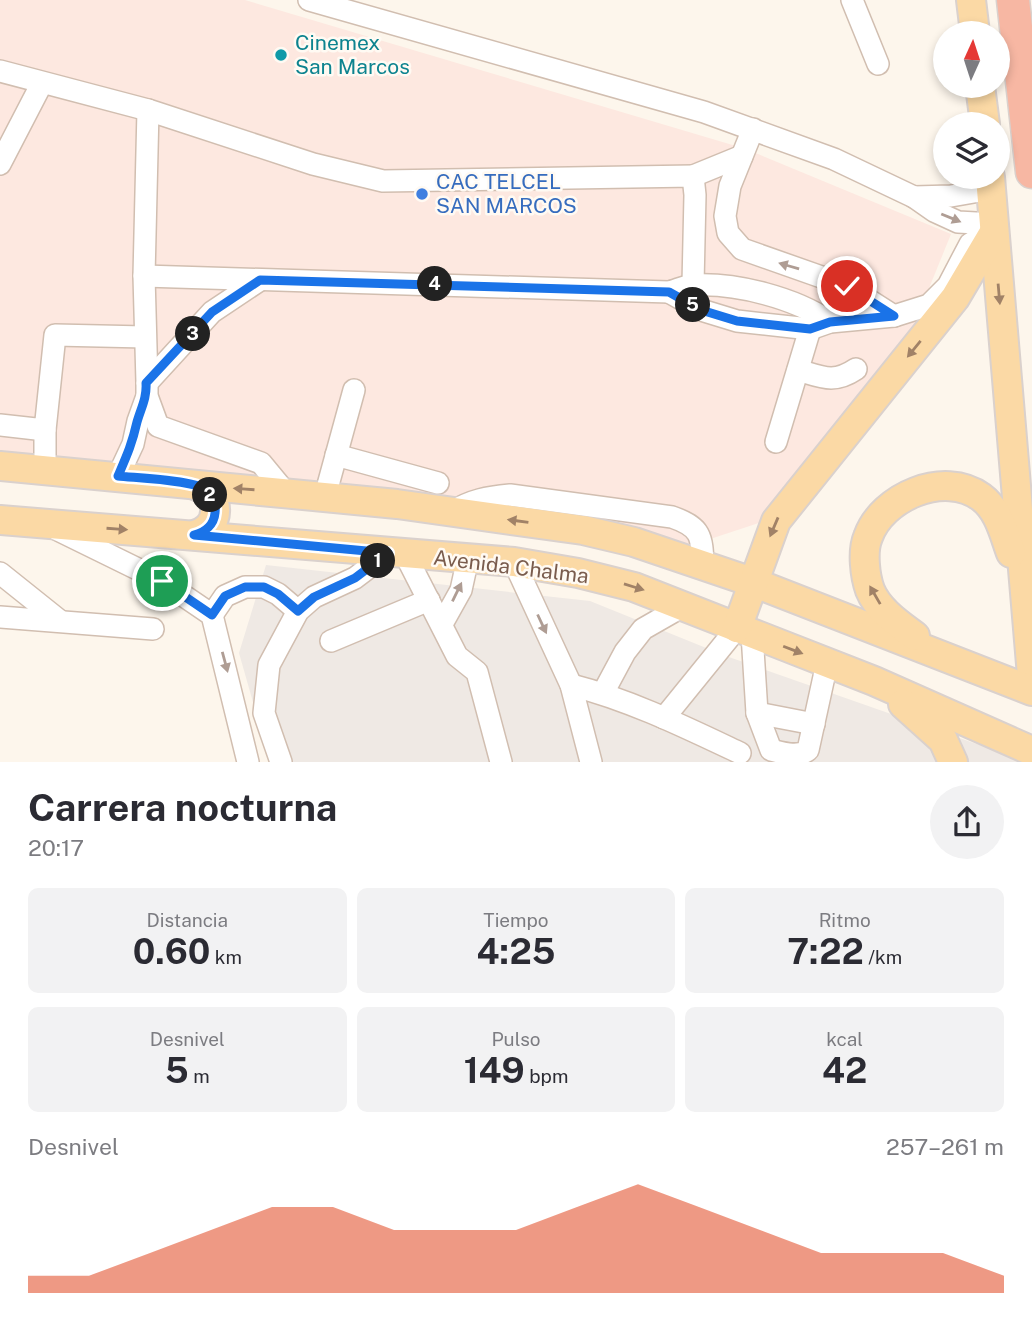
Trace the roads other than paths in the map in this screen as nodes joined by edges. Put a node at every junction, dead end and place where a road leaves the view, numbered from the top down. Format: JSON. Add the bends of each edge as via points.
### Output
{"nodes":[{"id":1,"x":309,"y":0,"type":"edge"},
{"id":2,"x":852,"y":0,"type":"edge"},
{"id":3,"x":971,"y":0,"type":"edge"},
{"id":4,"x":1013,"y":0,"type":"edge"},
{"id":5,"x":974,"y":21,"type":"edge"},
{"id":6,"x":878,"y":64,"type":"dead end"},
{"id":7,"x":0,"y":71,"type":"edge"},
{"id":8,"x":42,"y":83,"type":"junction"},
{"id":9,"x":148,"y":110,"type":"junction"},
{"id":10,"x":753,"y":129,"type":"junction"},
{"id":11,"x":8,"y":130,"type":"edge"},
{"id":12,"x":742,"y":156,"type":"junction"},
{"id":13,"x":0,"y":164,"type":"edge"},
{"id":14,"x":1032,"y":172,"type":"edge"},
{"id":15,"x":693,"y":176,"type":"junction"},
{"id":16,"x":972,"y":189,"type":"edge"},
{"id":17,"x":991,"y":189,"type":"edge"},
{"id":18,"x":914,"y":197,"type":"junction"},
{"id":19,"x":994,"y":228,"type":"junction"},
{"id":20,"x":144,"y":276,"type":"junction"},
{"id":21,"x":260,"y":280,"type":"junction"},
{"id":22,"x":693,"y":284,"type":"junction"},
{"id":23,"x":669,"y":292,"type":"junction"},
{"id":24,"x":894,"y":316,"type":"junction"},
{"id":25,"x":818,"y":320,"type":"junction"},
{"id":26,"x":145,"y":337,"type":"junction"},
{"id":27,"x":856,"y":369,"type":"dead end"},
{"id":28,"x":798,"y":370,"type":"junction"},
{"id":29,"x":147,"y":390,"type":"junction"},
{"id":30,"x":354,"y":390,"type":"dead end"},
{"id":31,"x":0,"y":425,"type":"edge"},
{"id":32,"x":45,"y":430,"type":"junction"},
{"id":33,"x":776,"y":442,"type":"dead end"},
{"id":34,"x":336,"y":456,"type":"junction"},
{"id":35,"x":0,"y":466,"type":"edge"},
{"id":36,"x":45,"y":470,"type":"junction"},
{"id":37,"x":118,"y":476,"type":"junction"},
{"id":38,"x":438,"y":482,"type":"dead end"},
{"id":39,"x":195,"y":485,"type":"junction"},
{"id":40,"x":285,"y":492,"type":"junction"},
{"id":41,"x":325,"y":496,"type":"junction"},
{"id":42,"x":0,"y":520,"type":"edge"},
{"id":43,"x":577,"y":521,"type":"junction"},
{"id":44,"x":45,"y":523,"type":"junction"},
{"id":45,"x":194,"y":535,"type":"junction"},
{"id":46,"x":397,"y":553,"type":"junction"},
{"id":47,"x":468,"y":558,"type":"junction"},
{"id":48,"x":513,"y":562,"type":"junction"},
{"id":49,"x":0,"y":573,"type":"edge"},
{"id":50,"x":578,"y":573,"type":"junction"},
{"id":51,"x":755,"y":583,"type":"junction"},
{"id":52,"x":1023,"y":588,"type":"junction"},
{"id":53,"x":429,"y":600,"type":"junction"},
{"id":54,"x":685,"y":606,"type":"junction"},
{"id":55,"x":298,"y":611,"type":"junction"},
{"id":56,"x":212,"y":615,"type":"junction"},
{"id":57,"x":0,"y":617,"type":"edge"},
{"id":58,"x":60,"y":621,"type":"junction"},
{"id":59,"x":442,"y":624,"type":"junction"},
{"id":60,"x":153,"y":629,"type":"dead end"},
{"id":61,"x":744,"y":631,"type":"junction"},
{"id":62,"x":331,"y":642,"type":"dead end"},
{"id":63,"x":943,"y":656,"type":"junction"},
{"id":64,"x":827,"y":663,"type":"junction"},
{"id":65,"x":1032,"y":676,"type":"edge"},
{"id":66,"x":873,"y":681,"type":"junction"},
{"id":67,"x":571,"y":685,"type":"junction"},
{"id":68,"x":1032,"y":691,"type":"edge"},
{"id":69,"x":603,"y":694,"type":"junction"},
{"id":70,"x":757,"y":713,"type":"junction"},
{"id":71,"x":664,"y":718,"type":"junction"},
{"id":72,"x":814,"y":724,"type":"junction"},
{"id":73,"x":1032,"y":751,"type":"edge"},
{"id":74,"x":740,"y":754,"type":"dead end"},
{"id":75,"x":248,"y":762,"type":"edge"},
{"id":76,"x":281,"y":762,"type":"edge"},
{"id":77,"x":501,"y":762,"type":"edge"},
{"id":78,"x":591,"y":762,"type":"edge"},
{"id":79,"x":953,"y":762,"type":"edge"}],
"edges":[{"from":1,"to":10,"type":"street"},
{"from":2,"to":6,"type":"street"},
{"from":3,"to":5,"type":"main road"},
{"from":4,"to":14,"type":"highway"},
{"from":7,"to":8,"type":"street"},
{"from":8,"to":9,"type":"street"},
{"from":8,"to":11,"type":"street"},
{"from":9,"to":15,"type":"street","via":[[301,160],[383,181]]},
{"from":9,"to":20,"type":"street"},
{"from":10,"to":12,"type":"street"},
{"from":10,"to":18,"type":"street","via":[[834,159]]},
{"from":11,"to":13,"type":"street"},
{"from":12,"to":15,"type":"street"},
{"from":24,"to":12,"type":"street","one_way":true,"via":[[847,286],[742,249],[728,233],[725,216]]},
{"from":15,"to":22,"type":"street"},
{"from":16,"to":18,"type":"street","via":[[951,196]]},
{"from":17,"to":19,"type":"main road"},
{"from":18,"to":19,"type":"street","one_way":true,"via":[[958,222]]},
{"from":19,"to":24,"type":"street","via":[[970,244],[948,285],[929,305]]},
{"from":19,"to":51,"type":"main road","one_way":true,"via":[[956,298],[775,521]]},
{"from":19,"to":52,"type":"main road","one_way":true},
{"from":20,"to":21,"type":"street"},
{"from":20,"to":26,"type":"street"},
{"from":21,"to":23,"type":"street"},
{"from":21,"to":29,"type":"street","via":[[212,312]]},
{"from":22,"to":23,"type":"street"},
{"from":22,"to":25,"type":"street","via":[[751,290]]},
{"from":23,"to":25,"type":"street","via":[[701,310],[737,321]]},
{"from":24,"to":25,"type":"street"},
{"from":25,"to":28,"type":"street"},
{"from":26,"to":29,"type":"street"},
{"from":26,"to":32,"type":"street","via":[[55,335]]},
{"from":27,"to":28,"type":"street","via":[[831,379]]},
{"from":28,"to":33,"type":"street"},
{"from":29,"to":37,"type":"street","via":[[133,444]]},
{"from":29,"to":40,"type":"street","via":[[158,426],[261,463]]},
{"from":30,"to":34,"type":"street"},
{"from":31,"to":32,"type":"street"},
{"from":32,"to":36,"type":"street"},
{"from":34,"to":38,"type":"street"},
{"from":34,"to":41,"type":"street"},
{"from":35,"to":36,"type":"main road","name":"Avenida Chalma"},
{"from":36,"to":37,"type":"main road","name":"Avenida Chalma"},
{"from":37,"to":39,"type":"main road","name":"Avenida Chalma"},
{"from":40,"to":39,"type":"main road","name":"Avenida Chalma","one_way":true},
{"from":39,"to":45,"type":"main road","via":[[208,492],[216,512],[206,530]]},
{"from":40,"to":41,"type":"main road","name":"Avenida Chalma"},
{"from":43,"to":41,"type":"main road","name":"Avenida Chalma","one_way":true},
{"from":42,"to":44,"type":"main road","name":"Avenida Chalma"},
{"from":43,"to":50,"type":"main road"},
{"from":43,"to":51,"type":"main road","name":"Avenida Chalma"},
{"from":44,"to":45,"type":"main road","name":"Avenida Chalma","one_way":true},
{"from":44,"to":56,"type":"street","via":[[162,581]]},
{"from":45,"to":46,"type":"main road","name":"Avenida Chalma"},
{"from":46,"to":47,"type":"main road","name":"Avenida Chalma"},
{"from":46,"to":53,"type":"street"},
{"from":46,"to":55,"type":"street","via":[[314,597]]},
{"from":47,"to":48,"type":"main road","name":"Avenida Chalma"},
{"from":59,"to":47,"type":"street","one_way":true,"via":[[461,590]]},
{"from":48,"to":50,"type":"main road","name":"Avenida Chalma"},
{"from":48,"to":67,"type":"street","one_way":true},
{"from":49,"to":58,"type":"street"},
{"from":50,"to":54,"type":"main road","name":"Avenida Chalma","one_way":true},
{"from":51,"to":61,"type":"main road"},
{"from":51,"to":63,"type":"main road","name":"Avenida Chalma"},
{"from":63,"to":52,"type":"main road","one_way":true,"via":[[889,617],[871,592],[865,568],[867,538],[880,516],[902,498],[932,487],[958,487],[981,497],[998,518]]},
{"from":52,"to":65,"type":"main road"},
{"from":53,"to":59,"type":"street"},
{"from":53,"to":62,"type":"street"},
{"from":54,"to":61,"type":"main road","name":"Avenida Chalma"},
{"from":54,"to":69,"type":"street","via":[[643,629]]},
{"from":55,"to":56,"type":"street","via":[[264,587],[245,587],[225,596]]},
{"from":55,"to":76,"type":"street","via":[[269,665],[264,713]]},
{"from":56,"to":75,"type":"street","one_way":true},
{"from":57,"to":58,"type":"street"},
{"from":58,"to":60,"type":"street"},
{"from":59,"to":77,"type":"street","via":[[457,656],[477,672]]},
{"from":61,"to":64,"type":"main road","name":"Avenida Chalma","one_way":true},
{"from":61,"to":70,"type":"street"},
{"from":61,"to":71,"type":"street"},
{"from":63,"to":68,"type":"main road","name":"Avenida Chalma"},
{"from":64,"to":66,"type":"main road","name":"Avenida Chalma"},
{"from":64,"to":72,"type":"street"},
{"from":66,"to":73,"type":"main road","name":"Avenida Chalma"},
{"from":66,"to":79,"type":"main road","via":[[943,740]]},
{"from":67,"to":69,"type":"street"},
{"from":67,"to":78,"type":"street"},
{"from":69,"to":71,"type":"street"},
{"from":70,"to":72,"type":"street"},
{"from":70,"to":72,"type":"street","via":[[767,744],[777,752],[803,754]]},
{"from":71,"to":74,"type":"street"}]}
